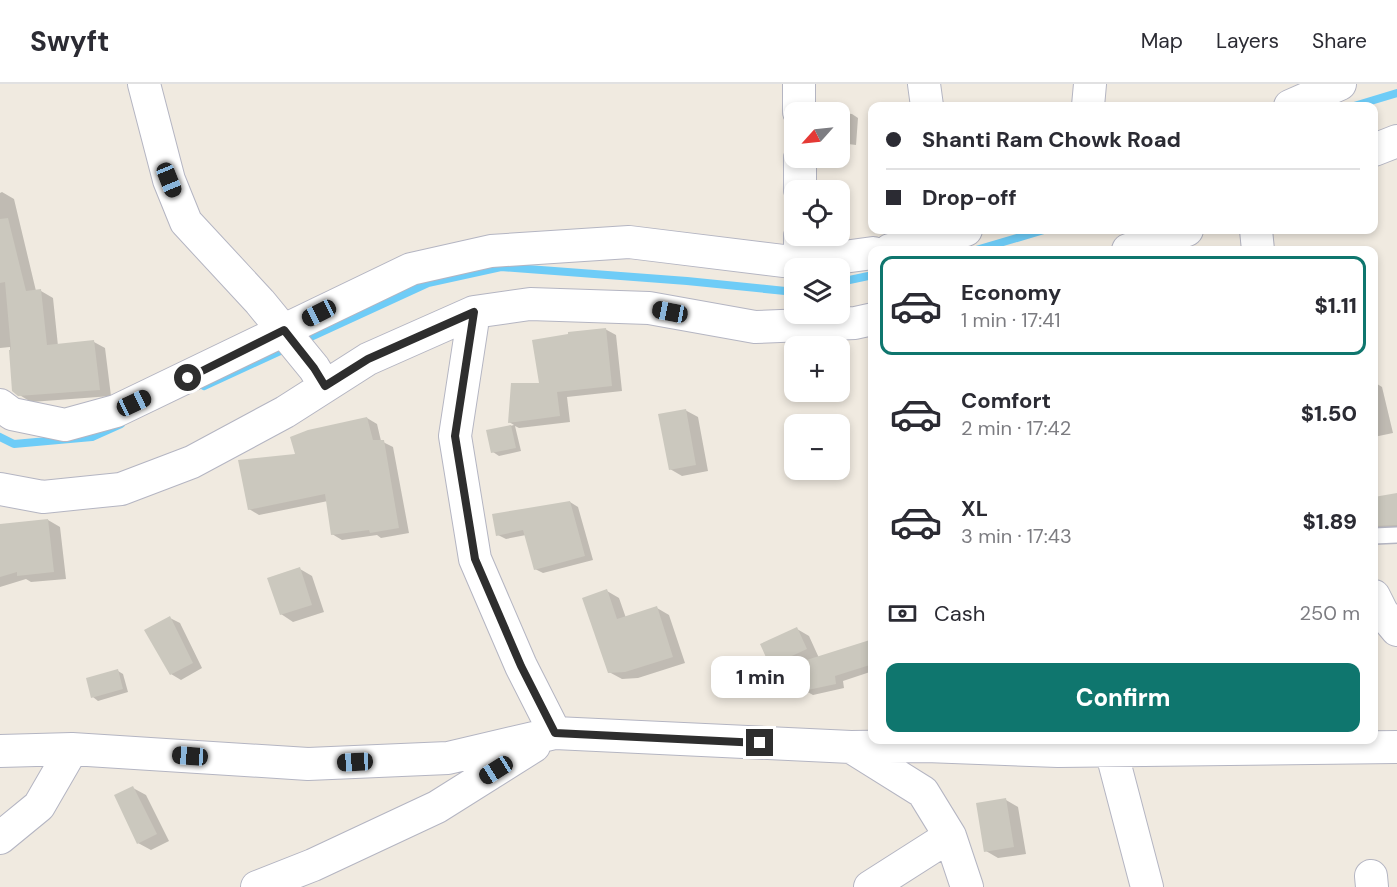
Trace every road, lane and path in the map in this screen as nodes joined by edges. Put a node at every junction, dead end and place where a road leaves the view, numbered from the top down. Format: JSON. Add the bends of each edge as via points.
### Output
{"nodes":[{"id":1,"x":144,"y":84,"type":"edge"},
{"id":2,"x":799,"y":84,"type":"edge"},
{"id":3,"x":924,"y":84,"type":"edge"},
{"id":4,"x":1090,"y":84,"type":"edge"},
{"id":5,"x":1340,"y":84,"type":"edge"},
{"id":6,"x":799,"y":102,"type":"edge"},
{"id":7,"x":926,"y":102,"type":"edge"},
{"id":8,"x":1088,"y":102,"type":"edge"},
{"id":9,"x":1299,"y":102,"type":"edge"},
{"id":10,"x":1397,"y":141,"type":"edge"},
{"id":11,"x":1378,"y":148,"type":"edge"},
{"id":12,"x":944,"y":234,"type":"edge"},
{"id":13,"x":1175,"y":234,"type":"edge"},
{"id":14,"x":904,"y":246,"type":"edge"},
{"id":15,"x":1140,"y":246,"type":"edge"},
{"id":16,"x":800,"y":249,"type":"edge"},
{"id":17,"x":868,"y":253,"type":"edge"},
{"id":18,"x":474,"y":312,"type":"junction"},
{"id":19,"x":868,"y":320,"type":"edge"},
{"id":20,"x":286,"y":333,"type":"junction"},
{"id":21,"x":319,"y":377,"type":"junction"},
{"id":22,"x":0,"y":405,"type":"edge"},
{"id":23,"x":0,"y":489,"type":"edge"},
{"id":24,"x":1397,"y":535,"type":"edge"},
{"id":25,"x":1378,"y":536,"type":"edge"},
{"id":26,"x":1378,"y":604,"type":"edge"},
{"id":27,"x":1397,"y":630,"type":"edge"},
{"id":28,"x":555,"y":733,"type":"junction"},
{"id":29,"x":1162,"y":744,"type":"edge"},
{"id":30,"x":851,"y":747,"type":"junction"},
{"id":31,"x":1397,"y":747,"type":"edge"},
{"id":32,"x":72,"y":749,"type":"junction"},
{"id":33,"x":1111,"y":750,"type":"junction"},
{"id":34,"x":0,"y":751,"type":"edge"},
{"id":35,"x":951,"y":836,"type":"junction"},
{"id":36,"x":0,"y":838,"type":"edge"},
{"id":37,"x":320,"y":876,"type":"edge"},
{"id":38,"x":257,"y":887,"type":"edge"},
{"id":39,"x":870,"y":887,"type":"edge"},
{"id":40,"x":967,"y":887,"type":"edge"},
{"id":41,"x":1147,"y":887,"type":"edge"}],
"edges":[{"from":1,"to":20,"type":"street","via":[[169,180],[186,222]]},
{"from":2,"to":6,"type":"street"},
{"from":3,"to":7,"type":"street"},
{"from":4,"to":8,"type":"street"},
{"from":5,"to":9,"type":"street"},
{"from":10,"to":11,"type":"street"},
{"from":12,"to":14,"type":"street"},
{"from":13,"to":15,"type":"street"},
{"from":16,"to":17,"type":"street"},
{"from":16,"to":20,"type":"street","via":[[629,242],[491,251],[411,269]]},
{"from":18,"to":19,"type":"street","via":[[530,304],[650,308],[755,327]]},
{"from":18,"to":21,"type":"street"},
{"from":18,"to":28,"type":"street","via":[[455,436],[475,559]]},
{"from":20,"to":21,"type":"street"},
{"from":20,"to":22,"type":"street","via":[[116,411],[75,423],[65,425],[12,414]]},
{"from":21,"to":23,"type":"street","via":[[285,412],[192,462],[121,489],[43,497]]},
{"from":24,"to":25,"type":"lane"},
{"from":26,"to":27,"type":"street"},
{"from":28,"to":30,"type":"street"},
{"from":28,"to":32,"type":"street","via":[[448,758],[308,764]]},
{"from":28,"to":37,"type":"street"},
{"from":29,"to":31,"type":"street"},
{"from":29,"to":33,"type":"street"},
{"from":30,"to":33,"type":"street"},
{"from":30,"to":35,"type":"street","via":[[923,792]]},
{"from":32,"to":34,"type":"street"},
{"from":32,"to":36,"type":"street","via":[[39,806]]},
{"from":33,"to":41,"type":"street"},
{"from":35,"to":39,"type":"street"},
{"from":35,"to":40,"type":"street"},
{"from":37,"to":38,"type":"street"}]}
